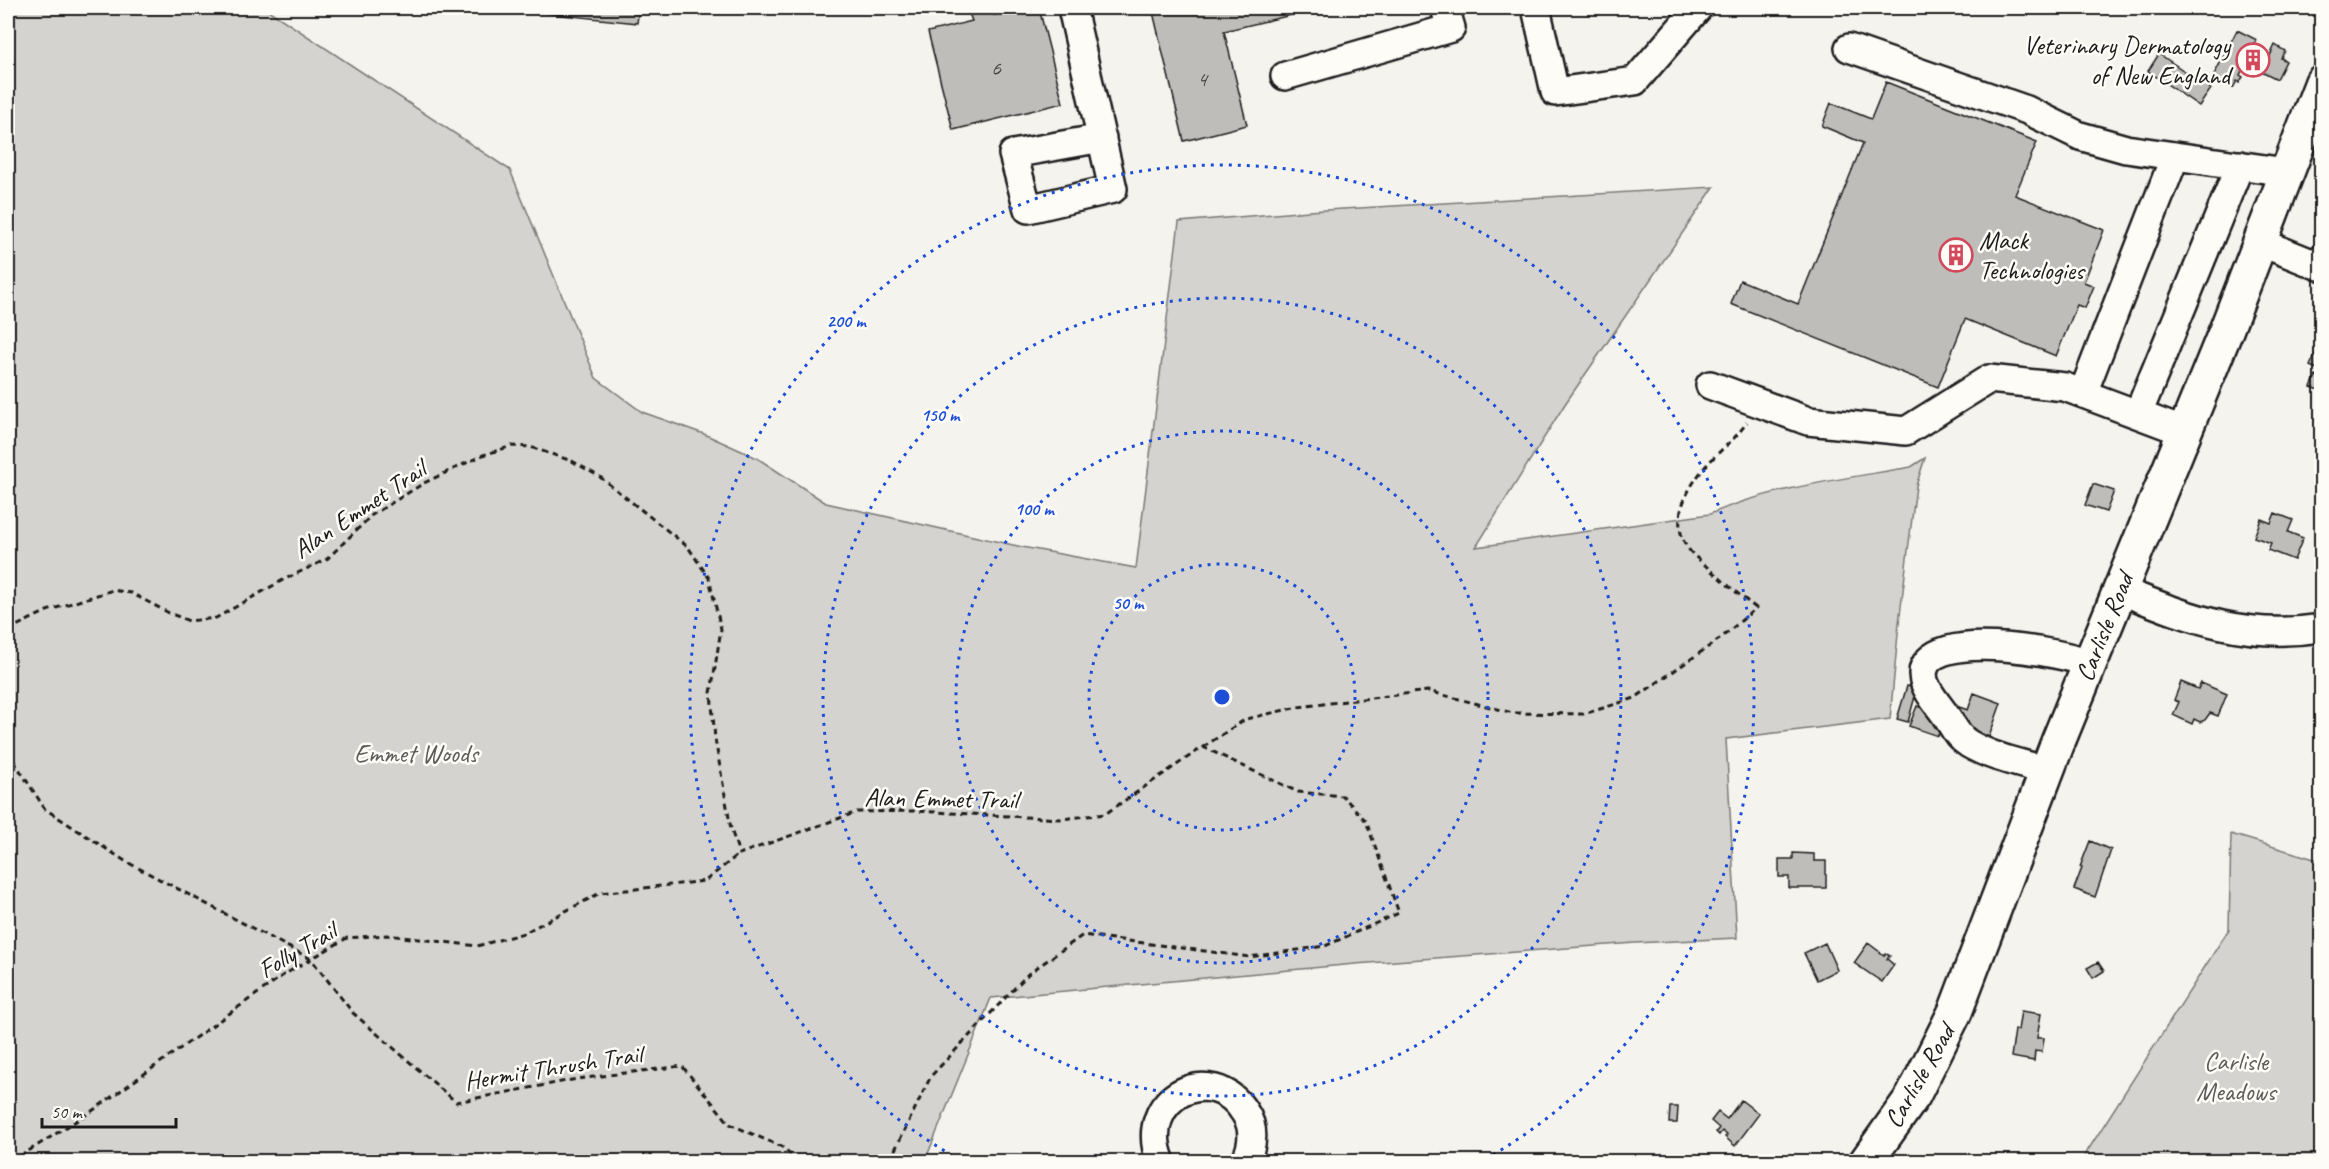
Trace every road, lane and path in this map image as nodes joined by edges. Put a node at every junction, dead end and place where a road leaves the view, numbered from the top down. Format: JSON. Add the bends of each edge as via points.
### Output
{"nodes":[{"id":1,"x":1072,"y":8,"type":"edge"},
{"id":2,"x":1445,"y":8,"type":"edge"},
{"id":3,"x":1536,"y":8,"type":"edge"},
{"id":4,"x":1698,"y":8,"type":"edge"},
{"id":5,"x":1849,"y":48,"type":"dead end"},
{"id":6,"x":1285,"y":76,"type":"dead end"},
{"id":7,"x":2322,"y":82,"type":"edge"},
{"id":8,"x":1102,"y":138,"type":"dead end"},
{"id":9,"x":2175,"y":156,"type":"junction"},
{"id":10,"x":2240,"y":165,"type":"junction"},
{"id":11,"x":2286,"y":172,"type":"junction"},
{"id":12,"x":2260,"y":242,"type":"junction"},
{"id":13,"x":2322,"y":258,"type":"edge"},
{"id":14,"x":1710,"y":385,"type":"dead end"},
{"id":15,"x":2083,"y":393,"type":"junction"},
{"id":16,"x":1760,"y":403,"type":"junction"},
{"id":17,"x":2138,"y":414,"type":"junction"},
{"id":18,"x":2185,"y":432,"type":"junction"},
{"id":19,"x":2120,"y":590,"type":"junction"},
{"id":20,"x":2322,"y":628,"type":"edge"},
{"id":21,"x":8,"y":630,"type":"edge"},
{"id":22,"x":2090,"y":663,"type":"junction"},
{"id":23,"x":1203,"y":747,"type":"junction"},
{"id":24,"x":8,"y":752,"type":"edge"},
{"id":25,"x":2047,"y":771,"type":"junction"},
{"id":26,"x":739,"y":854,"type":"junction"},
{"id":27,"x":311,"y":959,"type":"junction"},
{"id":28,"x":1253,"y":1160,"type":"edge"},
{"id":29,"x":11,"y":1161,"type":"edge"},
{"id":30,"x":800,"y":1161,"type":"edge"},
{"id":31,"x":889,"y":1161,"type":"edge"},
{"id":32,"x":1161,"y":1161,"type":"edge"},
{"id":33,"x":1866,"y":1161,"type":"edge"}],
"edges":[{"from":1,"to":8,"type":"street"},
{"from":2,"to":6,"type":"street","via":[[1451,28]]},
{"from":3,"to":4,"type":"street","via":[[1555,92],[1635,81]]},
{"from":5,"to":9,"type":"street","via":[[2027,110],[2080,136],[2127,150]]},
{"from":7,"to":11,"type":"main road","name":"Carlisle Road"},
{"from":9,"to":10,"type":"street"},
{"from":9,"to":15,"type":"street"},
{"from":10,"to":11,"type":"street"},
{"from":10,"to":17,"type":"street"},
{"from":11,"to":12,"type":"main road","name":"Carlisle Road"},
{"from":12,"to":13,"type":"street","via":[[2319,266]]},
{"from":12,"to":18,"type":"main road","name":"Carlisle Road"},
{"from":14,"to":16,"type":"street"},
{"from":15,"to":16,"type":"street","via":[[2066,387],[1989,379],[1906,431],[1808,421]]},
{"from":15,"to":17,"type":"street"},
{"from":16,"to":23,"type":"path","name":"Alan Emmet Trail","via":[[1737,438],[1702,470],[1686,492],[1679,530],[1688,548],[1756,608],[1721,638],[1635,698],[1584,714],[1513,712],[1428,691],[1298,707],[1246,719]]},
{"from":17,"to":18,"type":"street"},
{"from":18,"to":19,"type":"main road","name":"Carlisle Road"},
{"from":19,"to":20,"type":"street","via":[[2219,625],[2265,631]]},
{"from":19,"to":22,"type":"main road","name":"Carlisle Road"},
{"from":21,"to":26,"type":"path","name":"Alan Emmet Trail","via":[[47,611],[113,590],[130,593],[189,621],[216,618],[327,559],[372,515],[424,483],[483,455],[512,446],[530,447],[600,477],[688,547],[709,578],[721,629],[711,693],[715,739]]},
{"from":22,"to":25,"type":"main road","name":"Carlisle Road"},
{"from":22,"to":25,"type":"street","via":[[2025,648],[1972,647],[1941,651],[1924,667],[1927,689],[1961,738],[1982,750]]},
{"from":23,"to":26,"type":"path","name":"Alan Emmet Trail","via":[[1104,814],[1062,819],[916,811],[857,812]]},
{"from":23,"to":31,"type":"path","via":[[1298,792],[1343,796],[1366,821],[1399,914],[1324,946],[1250,957],[1083,935],[1028,974],[931,1076]]},
{"from":24,"to":27,"type":"path","name":"Hermit Thrush Trail","via":[[45,809],[125,861]]},
{"from":25,"to":33,"type":"main road","name":"Carlisle Road","via":[[1955,1012],[1913,1096]]},
{"from":26,"to":27,"type":"path","name":"Folly Trail","via":[[705,881],[600,894],[524,933],[477,946],[387,935],[347,939]]},
{"from":27,"to":29,"type":"path","name":"Folly Trail","via":[[92,1111]]},
{"from":27,"to":30,"type":"path","name":"Hermit Thrush Trail","via":[[353,1013],[456,1102],[577,1079],[682,1066],[730,1124],[782,1147]]},
{"from":28,"to":32,"type":"street","via":[[1253,1135],[1240,1104],[1227,1093],[1194,1088],[1179,1093],[1158,1116],[1155,1148]]}]}
